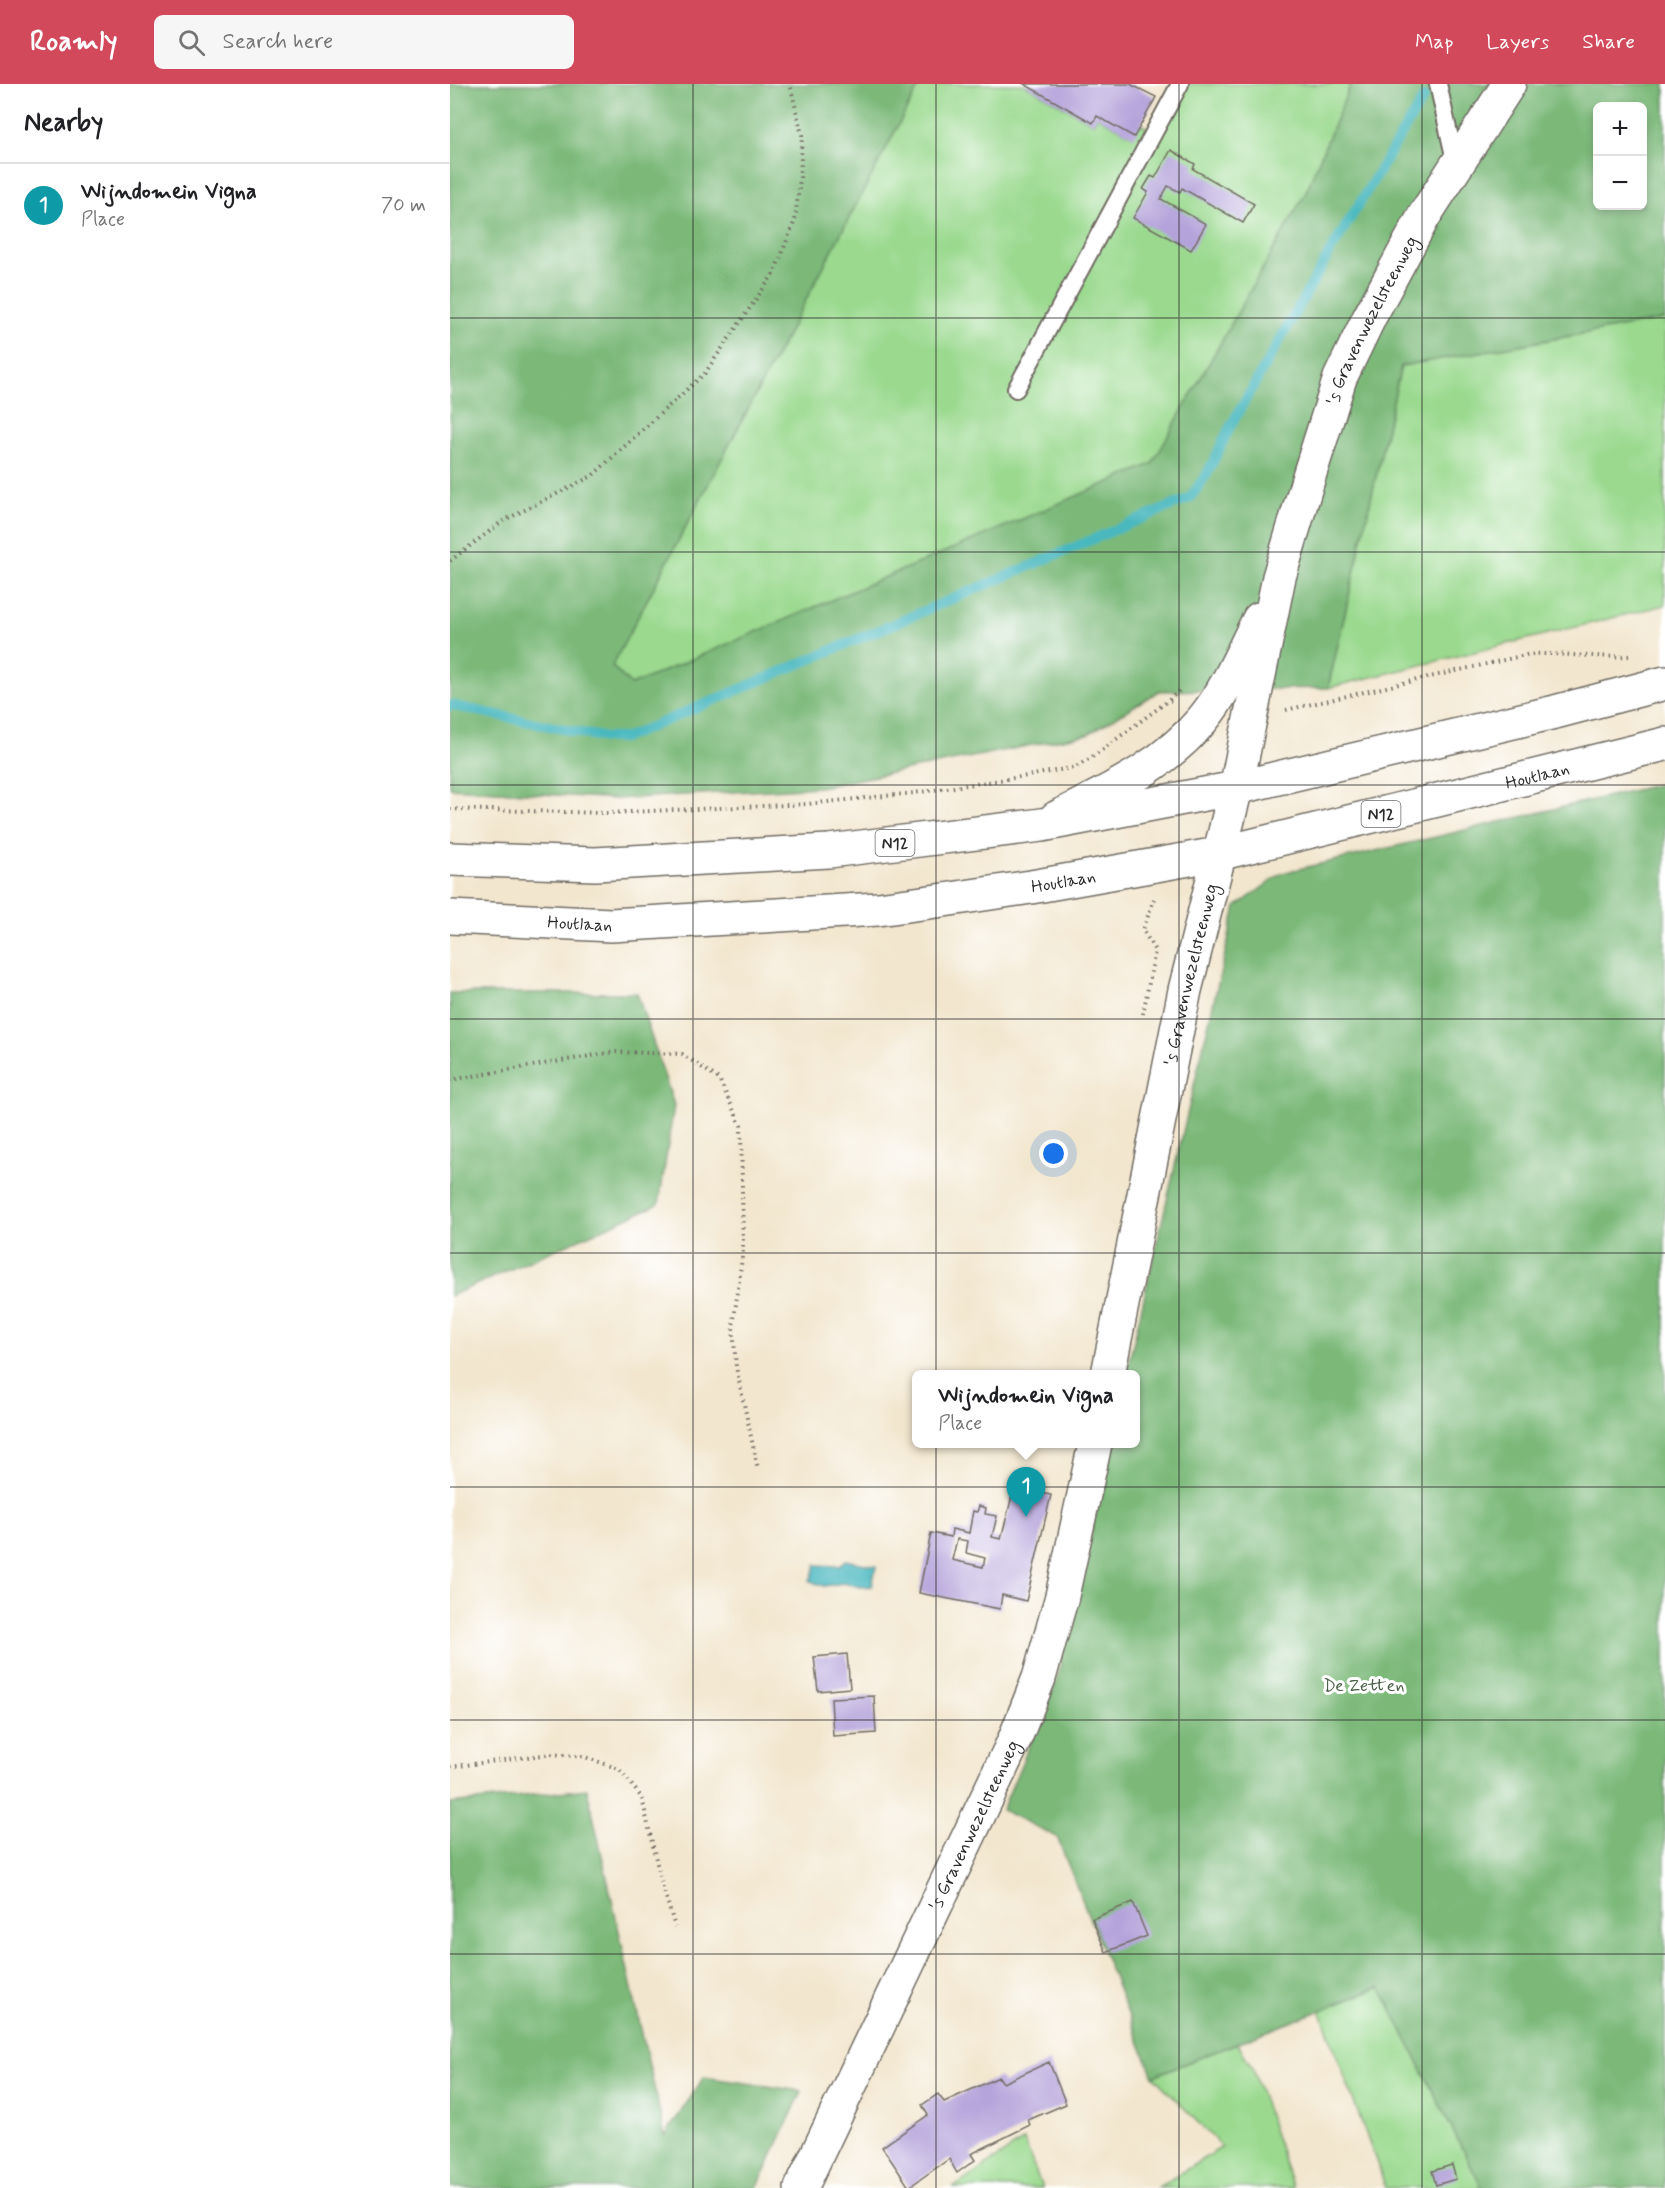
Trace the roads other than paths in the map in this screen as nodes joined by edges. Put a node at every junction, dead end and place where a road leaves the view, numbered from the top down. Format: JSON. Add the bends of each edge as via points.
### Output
{"nodes":[{"id":1,"x":1180,"y":84,"type":"edge"},
{"id":2,"x":1438,"y":84,"type":"edge"},
{"id":3,"x":1509,"y":84,"type":"edge"},
{"id":4,"x":1456,"y":165,"type":"junction"},
{"id":5,"x":1016,"y":389,"type":"dead end"},
{"id":6,"x":1279,"y":577,"type":"junction"},
{"id":7,"x":1665,"y":683,"type":"edge"},
{"id":8,"x":1665,"y":744,"type":"edge"},
{"id":9,"x":1236,"y":788,"type":"junction"},
{"id":10,"x":1042,"y":825,"type":"junction"},
{"id":11,"x":1218,"y":854,"type":"junction"},
{"id":12,"x":450,"y":859,"type":"edge"},
{"id":13,"x":450,"y":917,"type":"edge"},
{"id":14,"x":1109,"y":1370,"type":"edge"},
{"id":15,"x":1094,"y":1448,"type":"edge"},
{"id":16,"x":801,"y":2188,"type":"edge"}],
"edges":[{"from":1,"to":5,"type":"lane"},
{"from":2,"to":4,"type":"lane"},
{"from":3,"to":4,"type":"street","name":"'s Gravenwezelsteenweg"},
{"from":4,"to":6,"type":"street","name":"'s Gravenwezelsteenweg","via":[[1424,216],[1340,378]]},
{"from":6,"to":9,"type":"street","name":"'s Gravenwezelsteenweg"},
{"from":6,"to":10,"type":"street","name":"'s Gravenwezelsteenweg","via":[[1232,674],[1204,718],[1156,763]]},
{"from":7,"to":9,"type":"street","number":"N12"},
{"from":8,"to":11,"type":"street","name":"Houtlaan","number":"N12"},
{"from":9,"to":10,"type":"street","number":"N12"},
{"from":9,"to":11,"type":"street","name":"'s Gravenwezelsteenweg"},
{"from":10,"to":12,"type":"street","number":"N12","via":[[829,852],[596,864]]},
{"from":11,"to":13,"type":"street","name":"Houtlaan","number":"N12","via":[[878,909],[611,925]]},
{"from":11,"to":14,"type":"street","name":"'s Gravenwezelsteenweg","via":[[1185,990]]},
{"from":15,"to":16,"type":"street","name":"'s Gravenwezelsteenweg","via":[[1062,1596],[1014,1742]]}]}
